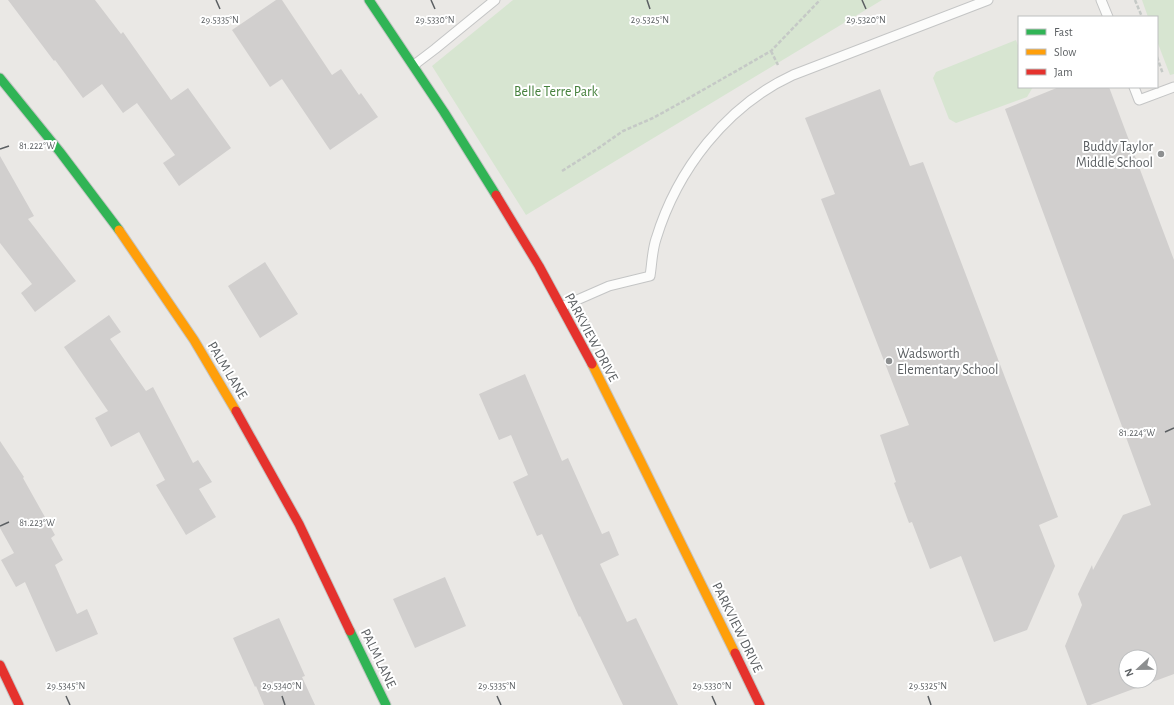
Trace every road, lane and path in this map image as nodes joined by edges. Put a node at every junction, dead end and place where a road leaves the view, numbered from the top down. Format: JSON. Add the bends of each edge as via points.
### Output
{"nodes":[{"id":1,"x":368,"y":0,"type":"edge"},
{"id":2,"x":495,"y":0,"type":"edge"},
{"id":3,"x":820,"y":0,"type":"edge"},
{"id":4,"x":988,"y":0,"type":"edge"},
{"id":5,"x":1101,"y":0,"type":"edge"},
{"id":6,"x":1135,"y":0,"type":"edge"},
{"id":7,"x":1108,"y":16,"type":"edge"},
{"id":8,"x":1142,"y":16,"type":"edge"},
{"id":9,"x":414,"y":65,"type":"junction"},
{"id":10,"x":0,"y":78,"type":"edge"},
{"id":11,"x":1134,"y":88,"type":"edge"},
{"id":12,"x":1174,"y":88,"type":"edge"},
{"id":13,"x":562,"y":170,"type":"dead end"},
{"id":14,"x":561,"y":307,"type":"junction"},
{"id":15,"x":0,"y":665,"type":"edge"},
{"id":16,"x":19,"y":705,"type":"edge"},
{"id":17,"x":386,"y":705,"type":"edge"},
{"id":18,"x":760,"y":705,"type":"edge"}],
"edges":[{"from":1,"to":9,"type":"street","name":"PARKVIEW DRIVE"},
{"from":2,"to":9,"type":"lane"},
{"from":3,"to":13,"type":"path","via":[[772,51],[653,118],[622,131],[598,149]]},
{"from":4,"to":14,"type":"lane","via":[[793,75],[768,88],[726,121],[691,165],[668,205],[655,241],[650,276],[609,286]]},
{"from":5,"to":7,"type":"lane"},
{"from":6,"to":8,"type":"path"},
{"from":9,"to":14,"type":"street","name":"PARKVIEW DRIVE","via":[[507,213]]},
{"from":10,"to":17,"type":"street","name":"PALM LANE","via":[[127,240],[198,347],[299,524]]},
{"from":11,"to":12,"type":"lane","via":[[1139,100]]},
{"from":14,"to":18,"type":"street","name":"PARKVIEW DRIVE","via":[[626,432]]},
{"from":15,"to":16,"type":"street"}]}
